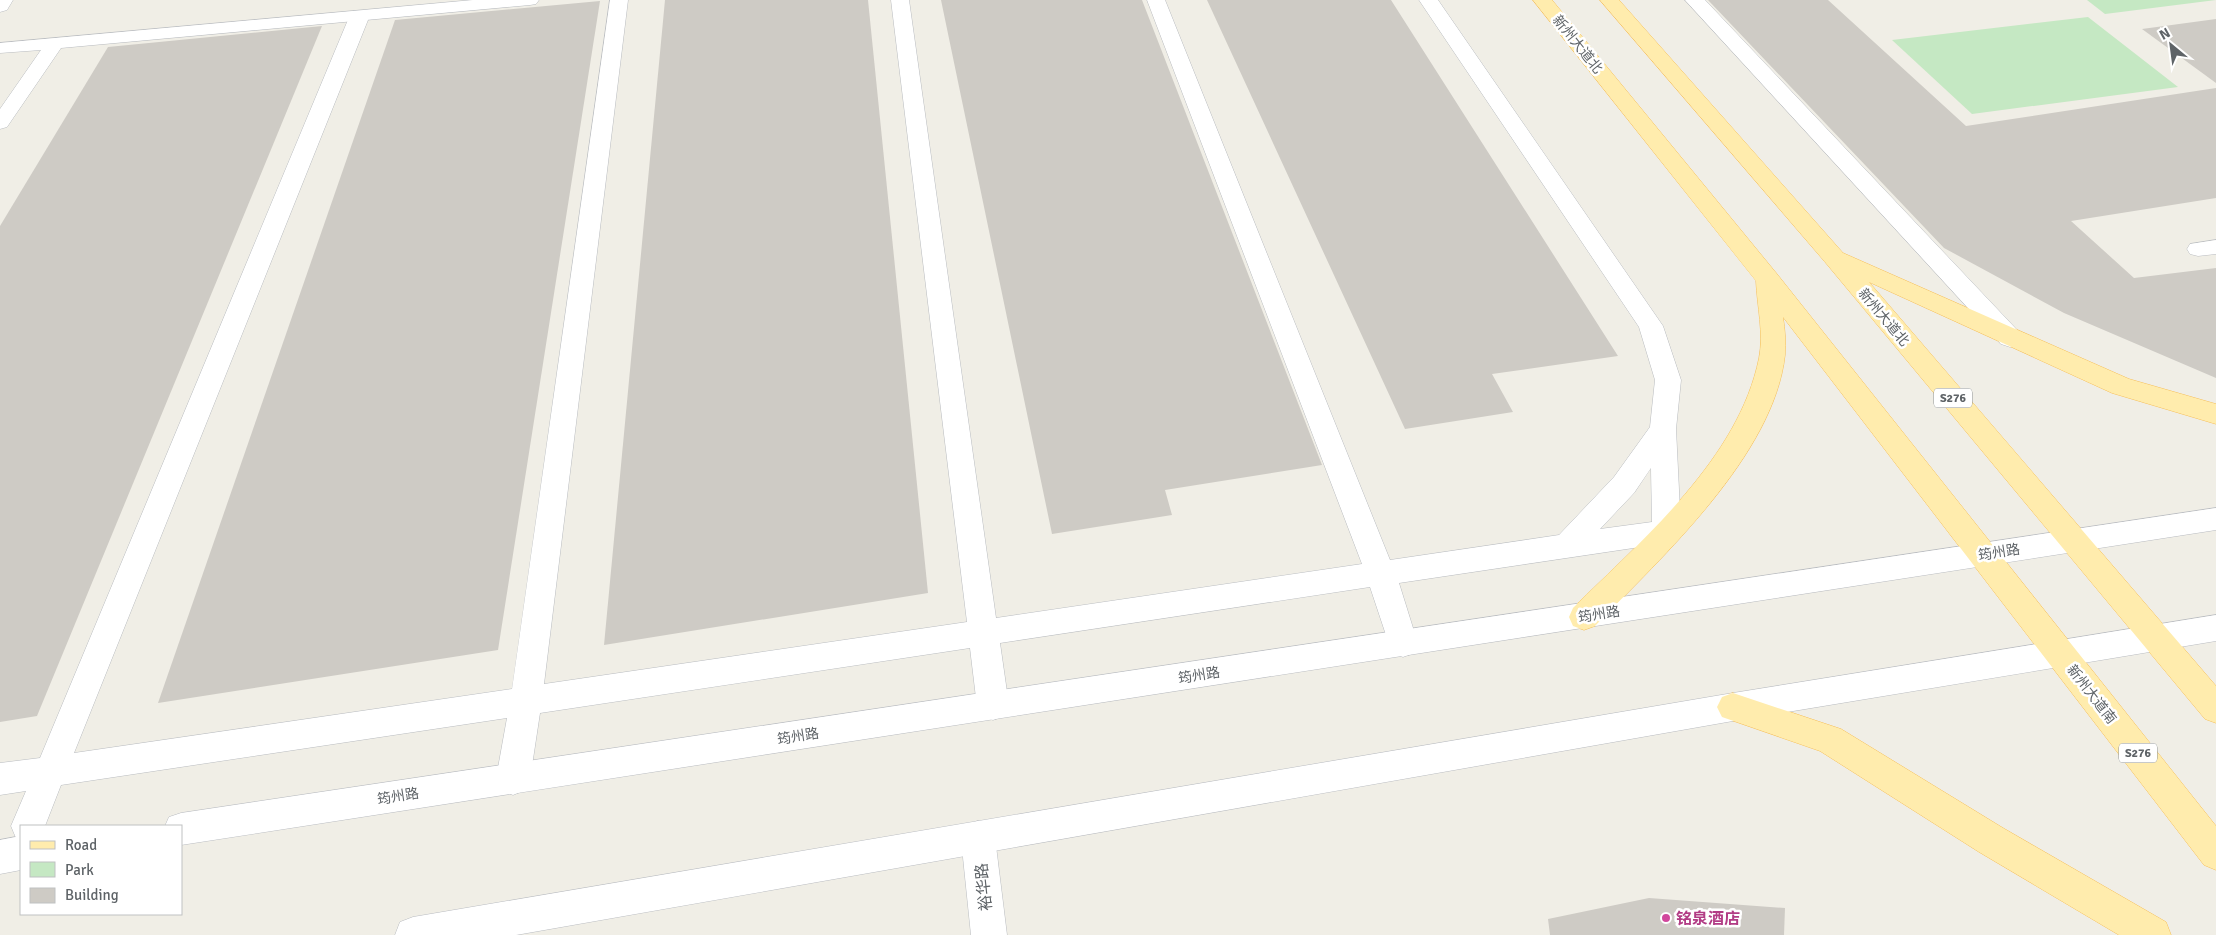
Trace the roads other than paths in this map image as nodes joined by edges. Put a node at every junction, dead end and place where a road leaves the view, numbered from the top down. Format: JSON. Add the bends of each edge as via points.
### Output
{"nodes":[{"id":1,"x":4,"y":0,"type":"edge"},
{"id":2,"x":530,"y":0,"type":"edge"},
{"id":3,"x":619,"y":0,"type":"edge"},
{"id":4,"x":900,"y":0,"type":"edge"},
{"id":5,"x":1156,"y":0,"type":"edge"},
{"id":6,"x":1428,"y":0,"type":"edge"},
{"id":7,"x":1542,"y":0,"type":"edge"},
{"id":8,"x":1609,"y":0,"type":"edge"},
{"id":9,"x":1694,"y":0,"type":"edge"},
{"id":10,"x":0,"y":6,"type":"edge"},
{"id":11,"x":360,"y":15,"type":"junction"},
{"id":12,"x":55,"y":43,"type":"junction"},
{"id":13,"x":0,"y":48,"type":"edge"},
{"id":14,"x":0,"y":123,"type":"edge"},
{"id":15,"x":1833,"y":256,"type":"junction"},
{"id":16,"x":1768,"y":280,"type":"junction"},
{"id":17,"x":2010,"y":338,"type":"junction"},
{"id":18,"x":2216,"y":414,"type":"edge"},
{"id":19,"x":1663,"y":429,"type":"junction"},
{"id":20,"x":2216,"y":519,"type":"edge"},
{"id":21,"x":1667,"y":531,"type":"junction"},
{"id":22,"x":2072,"y":540,"type":"junction"},
{"id":23,"x":1567,"y":546,"type":"junction"},
{"id":24,"x":1983,"y":554,"type":"junction"},
{"id":25,"x":1381,"y":574,"type":"junction"},
{"id":26,"x":1584,"y":617,"type":"junction"},
{"id":27,"x":2216,"y":628,"type":"edge"},
{"id":28,"x":984,"y":632,"type":"junction"},
{"id":29,"x":2155,"y":637,"type":"junction"},
{"id":30,"x":1404,"y":644,"type":"junction"},
{"id":31,"x":2060,"y":653,"type":"junction"},
{"id":32,"x":526,"y":701,"type":"junction"},
{"id":33,"x":993,"y":706,"type":"junction"},
{"id":34,"x":1732,"y":707,"type":"junction"},
{"id":35,"x":2216,"y":709,"type":"edge"},
{"id":36,"x":50,"y":772,"type":"junction"},
{"id":37,"x":0,"y":779,"type":"edge"},
{"id":38,"x":513,"y":779,"type":"junction"},
{"id":39,"x":27,"y":825,"type":"edge"},
{"id":40,"x":182,"y":829,"type":"edge"},
{"id":41,"x":978,"y":838,"type":"junction"},
{"id":42,"x":2216,"y":853,"type":"edge"},
{"id":43,"x":413,"y":935,"type":"edge"},
{"id":44,"x":989,"y":935,"type":"edge"},
{"id":45,"x":2153,"y":935,"type":"edge"}],
"edges":[{"from":1,"to":10,"type":"street"},
{"from":2,"to":11,"type":"lane"},
{"from":3,"to":32,"type":"street"},
{"from":4,"to":28,"type":"street"},
{"from":5,"to":25,"type":"street"},
{"from":6,"to":19,"type":"street","via":[[1651,326],[1668,380]]},
{"from":7,"to":16,"type":"main road","name":"新州大道北","number":"S276"},
{"from":8,"to":15,"type":"main road","name":"新州大道北","number":"S276"},
{"from":9,"to":17,"type":"street"},
{"from":11,"to":12,"type":"lane"},
{"from":11,"to":36,"type":"street"},
{"from":12,"to":13,"type":"lane"},
{"from":12,"to":14,"type":"lane"},
{"from":15,"to":17,"type":"main road"},
{"from":15,"to":22,"type":"main road","name":"新州大道北","number":"S276"},
{"from":16,"to":21,"type":"main road","via":[[1772,356],[1758,407],[1728,460]]},
{"from":16,"to":24,"type":"main road","name":"新州大道北","number":"S276"},
{"from":17,"to":18,"type":"main road","via":[[2120,386]]},
{"from":19,"to":21,"type":"street"},
{"from":19,"to":23,"type":"street","via":[[1624,485]]},
{"from":20,"to":22,"type":"street","name":"筠州路"},
{"from":21,"to":23,"type":"street"},
{"from":21,"to":26,"type":"main road"},
{"from":22,"to":24,"type":"street","name":"筠州路"},
{"from":22,"to":29,"type":"main road","name":"新州大道北","number":"S276"},
{"from":23,"to":25,"type":"street"},
{"from":24,"to":26,"type":"street","name":"筠州路"},
{"from":24,"to":31,"type":"main road","name":"新州大道北","number":"S276"},
{"from":25,"to":28,"type":"street"},
{"from":25,"to":30,"type":"street"},
{"from":26,"to":30,"type":"street","name":"筠州路"},
{"from":27,"to":29,"type":"street"},
{"from":28,"to":32,"type":"street"},
{"from":28,"to":33,"type":"street"},
{"from":29,"to":31,"type":"street"},
{"from":29,"to":35,"type":"main road","number":"S276"},
{"from":30,"to":33,"type":"street","name":"筠州路"},
{"from":31,"to":34,"type":"street"},
{"from":31,"to":42,"type":"main road","name":"新州大道南","number":"S276"},
{"from":32,"to":36,"type":"street"},
{"from":32,"to":38,"type":"street"},
{"from":33,"to":38,"type":"street","name":"筠州路"},
{"from":34,"to":41,"type":"street"},
{"from":34,"to":45,"type":"main road","via":[[1830,740]]},
{"from":36,"to":37,"type":"street"},
{"from":36,"to":39,"type":"street"},
{"from":38,"to":40,"type":"street","name":"筠州路"},
{"from":41,"to":43,"type":"street"},
{"from":41,"to":44,"type":"street","name":"裕华路"}]}
